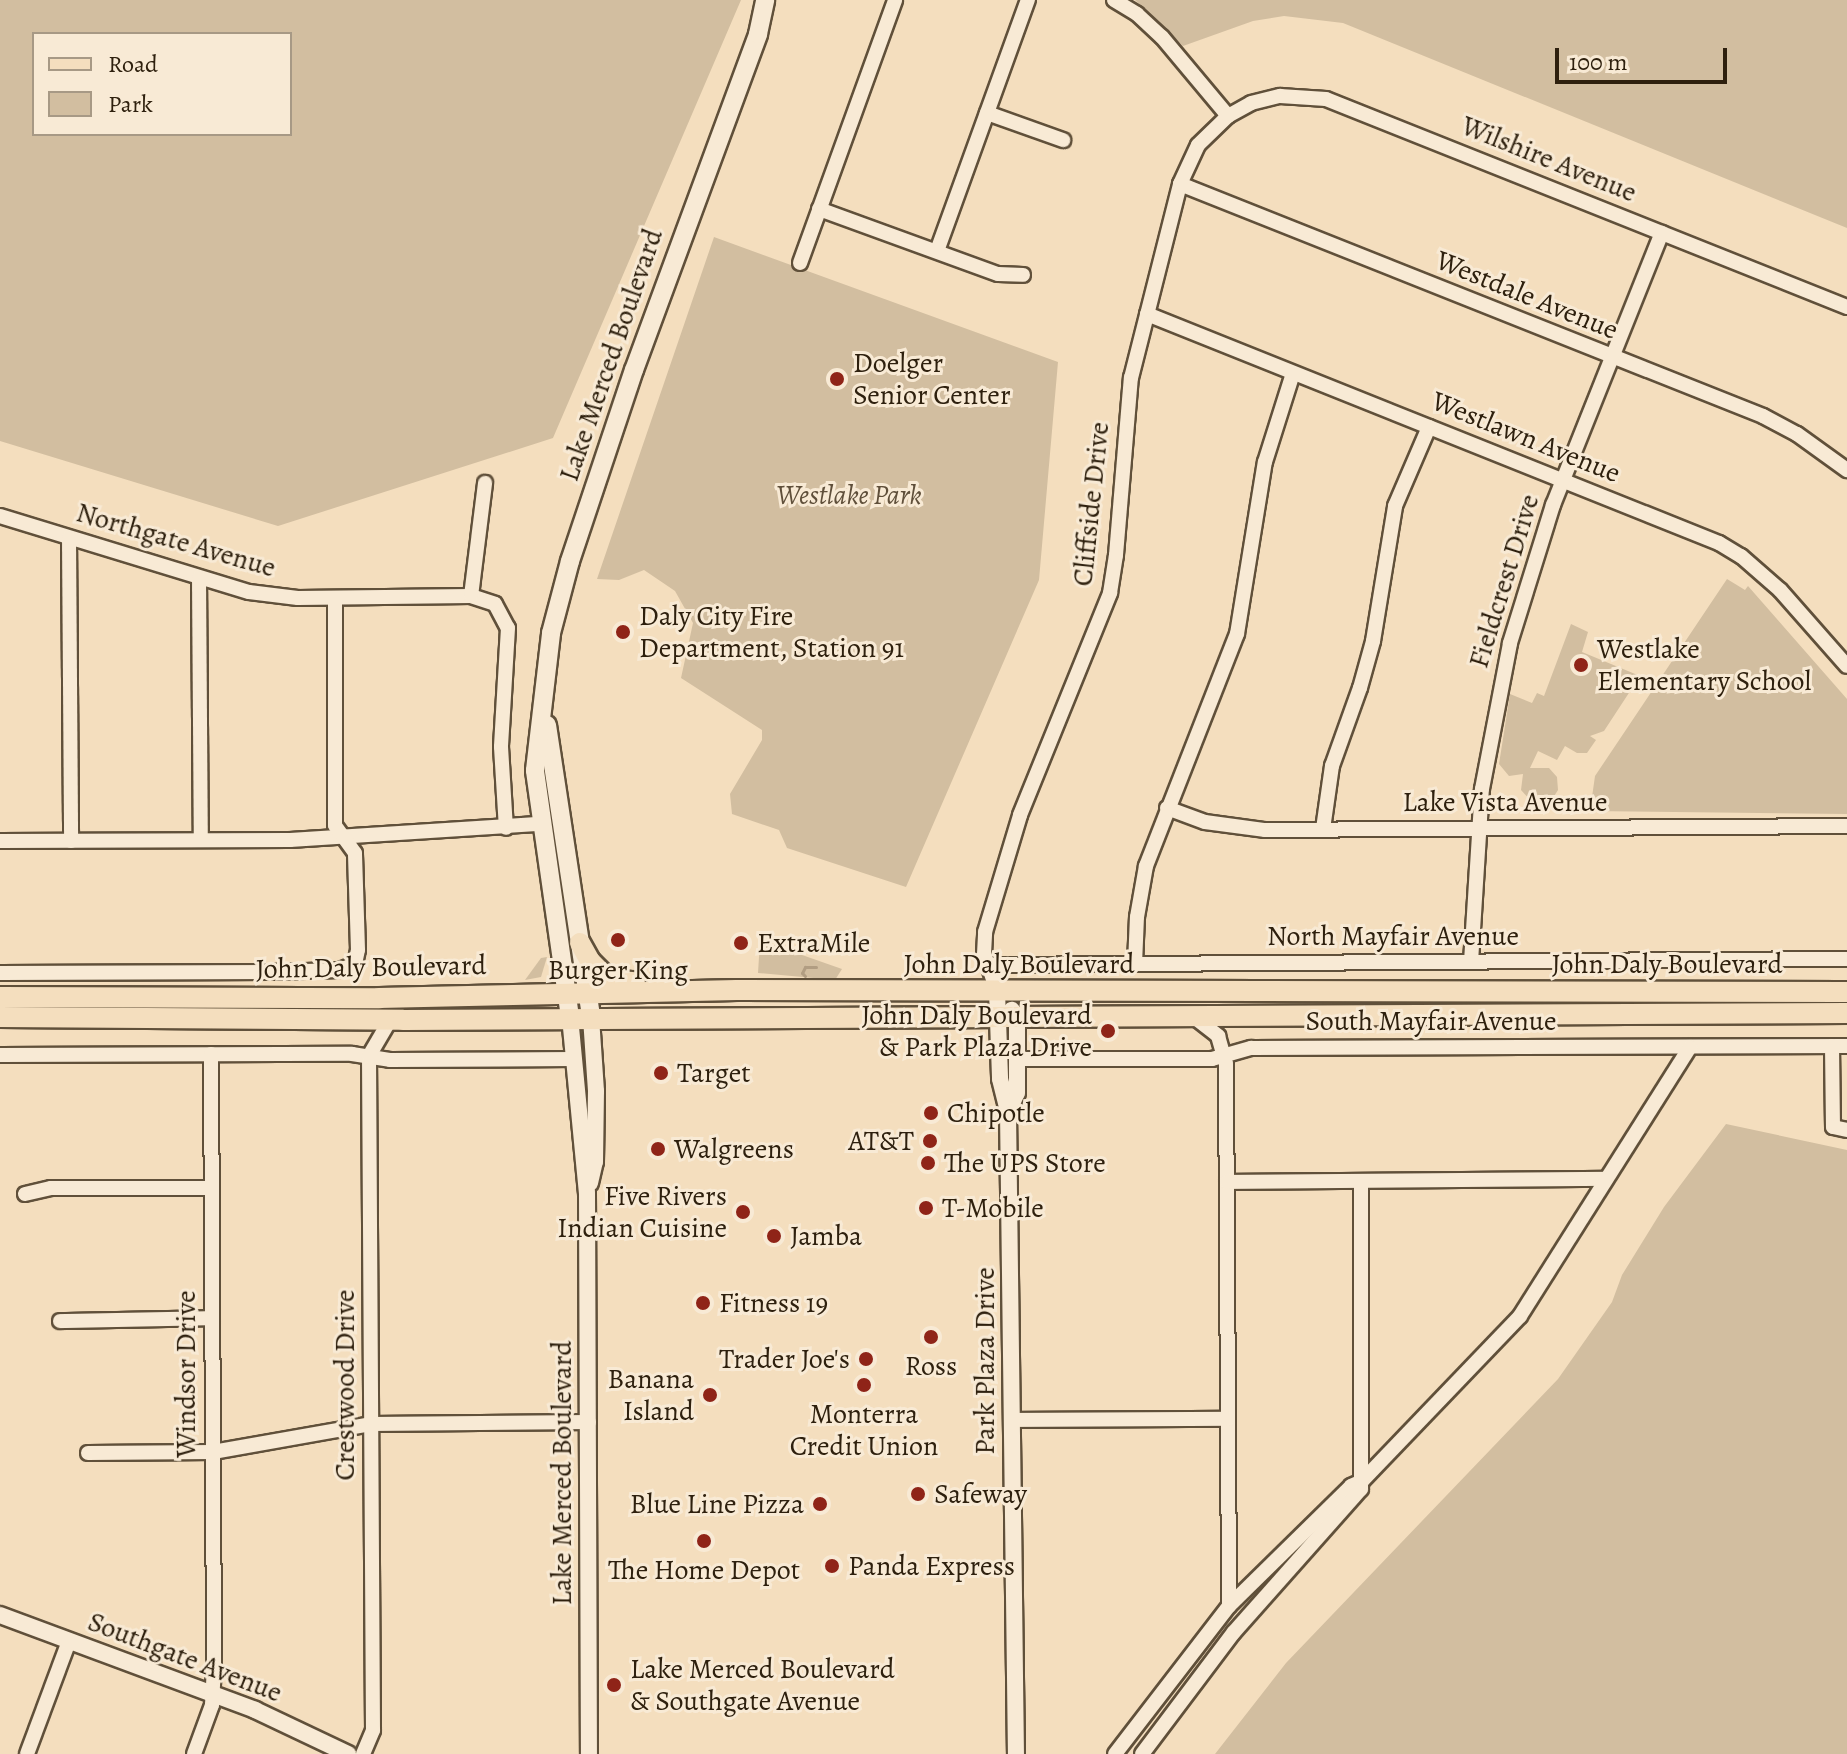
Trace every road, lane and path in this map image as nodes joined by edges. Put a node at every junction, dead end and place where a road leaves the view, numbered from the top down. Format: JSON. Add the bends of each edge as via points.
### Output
{"nodes":[{"id":1,"x":765,"y":0,"type":"edge"},
{"id":2,"x":779,"y":0,"type":"edge"},
{"id":3,"x":895,"y":0,"type":"edge"},
{"id":4,"x":1028,"y":0,"type":"edge"},
{"id":5,"x":1114,"y":0,"type":"edge"},
{"id":6,"x":758,"y":34,"type":"junction"},
{"id":7,"x":987,"y":113,"type":"junction"},
{"id":8,"x":1228,"y":116,"type":"junction"},
{"id":9,"x":1063,"y":140,"type":"dead end"},
{"id":10,"x":1180,"y":184,"type":"junction"},
{"id":11,"x":819,"y":209,"type":"junction"},
{"id":12,"x":1662,"y":233,"type":"junction"},
{"id":13,"x":937,"y":251,"type":"junction"},
{"id":14,"x":800,"y":263,"type":"dead end"},
{"id":15,"x":1023,"y":275,"type":"dead end"},
{"id":16,"x":1847,"y":307,"type":"edge"},
{"id":17,"x":1147,"y":314,"type":"junction"},
{"id":18,"x":1612,"y":357,"type":"junction"},
{"id":19,"x":1293,"y":373,"type":"junction"},
{"id":20,"x":1429,"y":427,"type":"junction"},
{"id":21,"x":1847,"y":470,"type":"edge"},
{"id":22,"x":1562,"y":480,"type":"junction"},
{"id":23,"x":485,"y":483,"type":"dead end"},
{"id":24,"x":0,"y":516,"type":"edge"},
{"id":25,"x":69,"y":538,"type":"junction"},
{"id":26,"x":199,"y":578,"type":"junction"},
{"id":27,"x":471,"y":596,"type":"junction"},
{"id":28,"x":335,"y":598,"type":"junction"},
{"id":29,"x":1847,"y":666,"type":"edge"},
{"id":30,"x":545,"y":702,"type":"junction"},
{"id":31,"x":553,"y":782,"type":"junction"},
{"id":32,"x":1167,"y":808,"type":"junction"},
{"id":33,"x":540,"y":824,"type":"junction"},
{"id":34,"x":1847,"y":826,"type":"edge"},
{"id":35,"x":506,"y":828,"type":"junction"},
{"id":36,"x":1323,"y":829,"type":"junction"},
{"id":37,"x":1478,"y":829,"type":"junction"},
{"id":38,"x":345,"y":838,"type":"junction"},
{"id":39,"x":201,"y":840,"type":"junction"},
{"id":40,"x":0,"y":841,"type":"edge"},
{"id":41,"x":71,"y":841,"type":"junction"},
{"id":42,"x":563,"y":841,"type":"junction"},
{"id":43,"x":580,"y":943,"type":"junction"},
{"id":44,"x":1847,"y":959,"type":"edge"},
{"id":45,"x":1471,"y":962,"type":"junction"},
{"id":46,"x":1135,"y":964,"type":"junction"},
{"id":47,"x":987,"y":965,"type":"junction"},
{"id":48,"x":0,"y":973,"type":"edge"},
{"id":49,"x":749,"y":991,"type":"junction"},
{"id":50,"x":997,"y":991,"type":"junction"},
{"id":51,"x":577,"y":992,"type":"junction"},
{"id":52,"x":1847,"y":992,"type":"edge"},
{"id":53,"x":0,"y":997,"type":"edge"},
{"id":54,"x":1847,"y":1013,"type":"edge"},
{"id":55,"x":0,"y":1017,"type":"edge"},
{"id":56,"x":570,"y":1017,"type":"junction"},
{"id":57,"x":591,"y":1017,"type":"junction"},
{"id":58,"x":1008,"y":1017,"type":"junction"},
{"id":59,"x":1194,"y":1017,"type":"junction"},
{"id":60,"x":390,"y":1020,"type":"junction"},
{"id":61,"x":1840,"y":1046,"type":"edge"},
{"id":62,"x":1690,"y":1047,"type":"junction"},
{"id":63,"x":211,"y":1054,"type":"junction"},
{"id":64,"x":0,"y":1055,"type":"edge"},
{"id":65,"x":369,"y":1056,"type":"junction"},
{"id":66,"x":1225,"y":1058,"type":"junction"},
{"id":67,"x":573,"y":1059,"type":"junction"},
{"id":68,"x":1017,"y":1059,"type":"junction"},
{"id":69,"x":1008,"y":1112,"type":"junction"},
{"id":70,"x":1847,"y":1130,"type":"edge"},
{"id":71,"x":1606,"y":1179,"type":"junction"},
{"id":72,"x":1361,"y":1181,"type":"junction"},
{"id":73,"x":1227,"y":1182,"type":"junction"},
{"id":74,"x":212,"y":1188,"type":"junction"},
{"id":75,"x":587,"y":1193,"type":"junction"},
{"id":76,"x":25,"y":1194,"type":"dead end"},
{"id":77,"x":212,"y":1318,"type":"junction"},
{"id":78,"x":60,"y":1321,"type":"dead end"},
{"id":79,"x":1228,"y":1419,"type":"junction"},
{"id":80,"x":1011,"y":1420,"type":"junction"},
{"id":81,"x":589,"y":1422,"type":"junction"},
{"id":82,"x":371,"y":1424,"type":"junction"},
{"id":83,"x":213,"y":1452,"type":"junction"},
{"id":84,"x":88,"y":1453,"type":"dead end"},
{"id":85,"x":1362,"y":1481,"type":"junction"},
{"id":86,"x":1229,"y":1606,"type":"junction"},
{"id":87,"x":0,"y":1615,"type":"edge"},
{"id":88,"x":69,"y":1641,"type":"junction"},
{"id":89,"x":212,"y":1693,"type":"junction"},
{"id":90,"x":27,"y":1754,"type":"edge"},
{"id":91,"x":194,"y":1754,"type":"edge"},
{"id":92,"x":348,"y":1754,"type":"edge"},
{"id":93,"x":363,"y":1754,"type":"edge"},
{"id":94,"x":589,"y":1754,"type":"edge"},
{"id":95,"x":1016,"y":1754,"type":"edge"},
{"id":96,"x":1115,"y":1754,"type":"edge"},
{"id":97,"x":1142,"y":1754,"type":"edge"}],
"edges":[{"from":1,"to":6,"type":"main road","name":"Lake Merced Boulevard"},
{"from":2,"to":6,"type":"main road","name":"Lake Merced Boulevard"},
{"from":3,"to":11,"type":"street"},
{"from":4,"to":7,"type":"street"},
{"from":5,"to":8,"type":"street","via":[[1162,37]]},
{"from":6,"to":30,"type":"main road","name":"Lake Merced Boulevard","via":[[653,315],[570,561],[551,633]]},
{"from":7,"to":9,"type":"street"},
{"from":7,"to":13,"type":"street"},
{"from":8,"to":10,"type":"street","name":"Cliffside Drive","via":[[1198,145]]},
{"from":8,"to":12,"type":"street","name":"Wilshire Avenue","via":[[1280,96],[1326,99]]},
{"from":10,"to":17,"type":"street","name":"Cliffside Drive"},
{"from":10,"to":18,"type":"street","name":"Westdale Avenue"},
{"from":11,"to":13,"type":"street"},
{"from":11,"to":14,"type":"street"},
{"from":12,"to":16,"type":"street","name":"Wilshire Avenue"},
{"from":12,"to":18,"type":"street","name":"Fieldcrest Drive"},
{"from":13,"to":15,"type":"street","via":[[998,274]]},
{"from":17,"to":19,"type":"street","name":"Westlawn Avenue"},
{"from":17,"to":47,"type":"street","name":"Cliffside Drive","via":[[1131,378],[1110,593],[1011,840],[985,932]]},
{"from":18,"to":21,"type":"street","name":"Westdale Avenue","via":[[1772,420]]},
{"from":18,"to":22,"type":"street","name":"Fieldcrest Drive"},
{"from":19,"to":20,"type":"street","name":"Westlawn Avenue"},
{"from":19,"to":32,"type":"street","via":[[1262,474],[1237,634]]},
{"from":20,"to":22,"type":"street","name":"Westlawn Avenue"},
{"from":20,"to":36,"type":"street","via":[[1395,506],[1373,641],[1332,766]]},
{"from":22,"to":29,"type":"street","name":"Westlawn Avenue","via":[[1741,556],[1780,590]]},
{"from":22,"to":37,"type":"street","name":"Fieldcrest Drive","via":[[1504,668]]},
{"from":23,"to":27,"type":"street"},
{"from":24,"to":25,"type":"street","name":"Northgate Avenue"},
{"from":25,"to":26,"type":"street","name":"Northgate Avenue"},
{"from":25,"to":41,"type":"street"},
{"from":26,"to":28,"type":"street","name":"Northgate Avenue","via":[[273,596]]},
{"from":26,"to":39,"type":"street"},
{"from":27,"to":28,"type":"street","name":"Northgate Avenue"},
{"from":27,"to":35,"type":"street","via":[[495,604],[508,628],[501,747]]},
{"from":28,"to":38,"type":"street","via":[[335,825]]},
{"from":30,"to":31,"type":"main road","name":"Lake Merced Boulevard"},
{"from":30,"to":33,"type":"main road","name":"Lake Merced Boulevard","via":[[535,752]]},
{"from":31,"to":33,"type":"main road"},
{"from":31,"to":42,"type":"main road","name":"Lake Merced Boulevard"},
{"from":32,"to":36,"type":"street","name":"Lake Vista Avenue","via":[[1224,826]]},
{"from":32,"to":46,"type":"street","via":[[1142,883]]},
{"from":33,"to":35,"type":"street"},
{"from":33,"to":42,"type":"main road"},
{"from":33,"to":51,"type":"main road","name":"Lake Merced Boulevard"},
{"from":34,"to":37,"type":"street","name":"Lake Vista Avenue"},
{"from":35,"to":38,"type":"street"},
{"from":36,"to":37,"type":"street","name":"Lake Vista Avenue"},
{"from":37,"to":45,"type":"street","name":"Fieldcrest Drive"},
{"from":38,"to":39,"type":"street"},
{"from":38,"to":48,"type":"street","via":[[355,853],[358,950],[355,964],[340,970]]},
{"from":39,"to":41,"type":"street"},
{"from":40,"to":41,"type":"street"},
{"from":42,"to":43,"type":"main road","name":"Lake Merced Boulevard"},
{"from":43,"to":49,"type":"main road","via":[[594,966],[619,981],[717,981]]},
{"from":43,"to":51,"type":"main road","name":"Lake Merced Boulevard"},
{"from":44,"to":45,"type":"street","name":"North Mayfair Avenue"},
{"from":45,"to":46,"type":"street","name":"North Mayfair Avenue"},
{"from":46,"to":47,"type":"street","name":"North Mayfair Avenue"},
{"from":47,"to":50,"type":"street","name":"Cliffside Drive"},
{"from":49,"to":50,"type":"main road","name":"John Daly Boulevard"},
{"from":49,"to":51,"type":"main road","name":"John Daly Boulevard"},
{"from":50,"to":52,"type":"main road","name":"John Daly Boulevard"},
{"from":50,"to":58,"type":"street","name":"Park Plaza Drive"},
{"from":51,"to":53,"type":"main road","name":"John Daly Boulevard","via":[[379,998]]},
{"from":51,"to":56,"type":"main road","name":"Lake Merced Boulevard"},
{"from":51,"to":57,"type":"main road","name":"Lake Merced Boulevard"},
{"from":54,"to":59,"type":"main road","name":"John Daly Boulevard"},
{"from":55,"to":60,"type":"main road","name":"John Daly Boulevard"},
{"from":56,"to":57,"type":"main road","name":"John Daly Boulevard"},
{"from":56,"to":60,"type":"main road","name":"John Daly Boulevard"},
{"from":56,"to":67,"type":"street","name":"Lake Merced Boulevard"},
{"from":57,"to":58,"type":"main road","name":"John Daly Boulevard"},
{"from":57,"to":75,"type":"street","name":"Lake Merced Boulevard","via":[[595,1162]]},
{"from":58,"to":59,"type":"main road","name":"John Daly Boulevard"},
{"from":58,"to":68,"type":"street","name":"Park Plaza Drive"},
{"from":58,"to":69,"type":"street","name":"Park Plaza Drive","via":[[1000,1079]]},
{"from":59,"to":66,"type":"street","via":[[1218,1036]]},
{"from":60,"to":65,"type":"street"},
{"from":61,"to":62,"type":"street","name":"South Mayfair Avenue"},
{"from":61,"to":70,"type":"street","via":[[1833,1127]]},
{"from":62,"to":66,"type":"street","name":"South Mayfair Avenue","via":[[1251,1048]]},
{"from":62,"to":71,"type":"street"},
{"from":63,"to":64,"type":"street"},
{"from":63,"to":65,"type":"street"},
{"from":63,"to":74,"type":"street","name":"Windsor Drive"},
{"from":65,"to":67,"type":"street"},
{"from":65,"to":82,"type":"street","name":"Crestwood Drive"},
{"from":66,"to":68,"type":"street","name":"South Mayfair Avenue"},
{"from":66,"to":73,"type":"street"},
{"from":67,"to":75,"type":"street","name":"Lake Merced Boulevard"},
{"from":68,"to":69,"type":"street","name":"Park Plaza Drive","via":[[1017,1093]]},
{"from":69,"to":80,"type":"street","name":"Park Plaza Drive"},
{"from":71,"to":72,"type":"street"},
{"from":71,"to":85,"type":"street","via":[[1520,1316]]},
{"from":72,"to":73,"type":"street"},
{"from":72,"to":85,"type":"street"},
{"from":73,"to":79,"type":"street"},
{"from":74,"to":76,"type":"street","via":[[51,1188]]},
{"from":74,"to":77,"type":"street","name":"Windsor Drive"},
{"from":75,"to":81,"type":"street","name":"Lake Merced Boulevard"},
{"from":77,"to":78,"type":"street"},
{"from":77,"to":83,"type":"street","name":"Windsor Drive"},
{"from":79,"to":80,"type":"street"},
{"from":79,"to":86,"type":"street"},
{"from":80,"to":95,"type":"street","name":"Park Plaza Drive"},
{"from":81,"to":82,"type":"street"},
{"from":81,"to":94,"type":"street","name":"Lake Merced Boulevard"},
{"from":82,"to":83,"type":"street"},
{"from":82,"to":93,"type":"street","name":"Crestwood Drive","via":[[373,1730]]},
{"from":83,"to":84,"type":"street"},
{"from":83,"to":89,"type":"street","name":"Windsor Drive"},
{"from":85,"to":86,"type":"street"},
{"from":85,"to":97,"type":"street","via":[[1358,1494],[1234,1632]]},
{"from":86,"to":96,"type":"street"},
{"from":87,"to":88,"type":"street","name":"Southgate Avenue"},
{"from":88,"to":89,"type":"street","name":"Southgate Avenue"},
{"from":88,"to":90,"type":"street"},
{"from":89,"to":91,"type":"street","name":"Windsor Drive"},
{"from":89,"to":92,"type":"street","name":"Southgate Avenue"}]}
